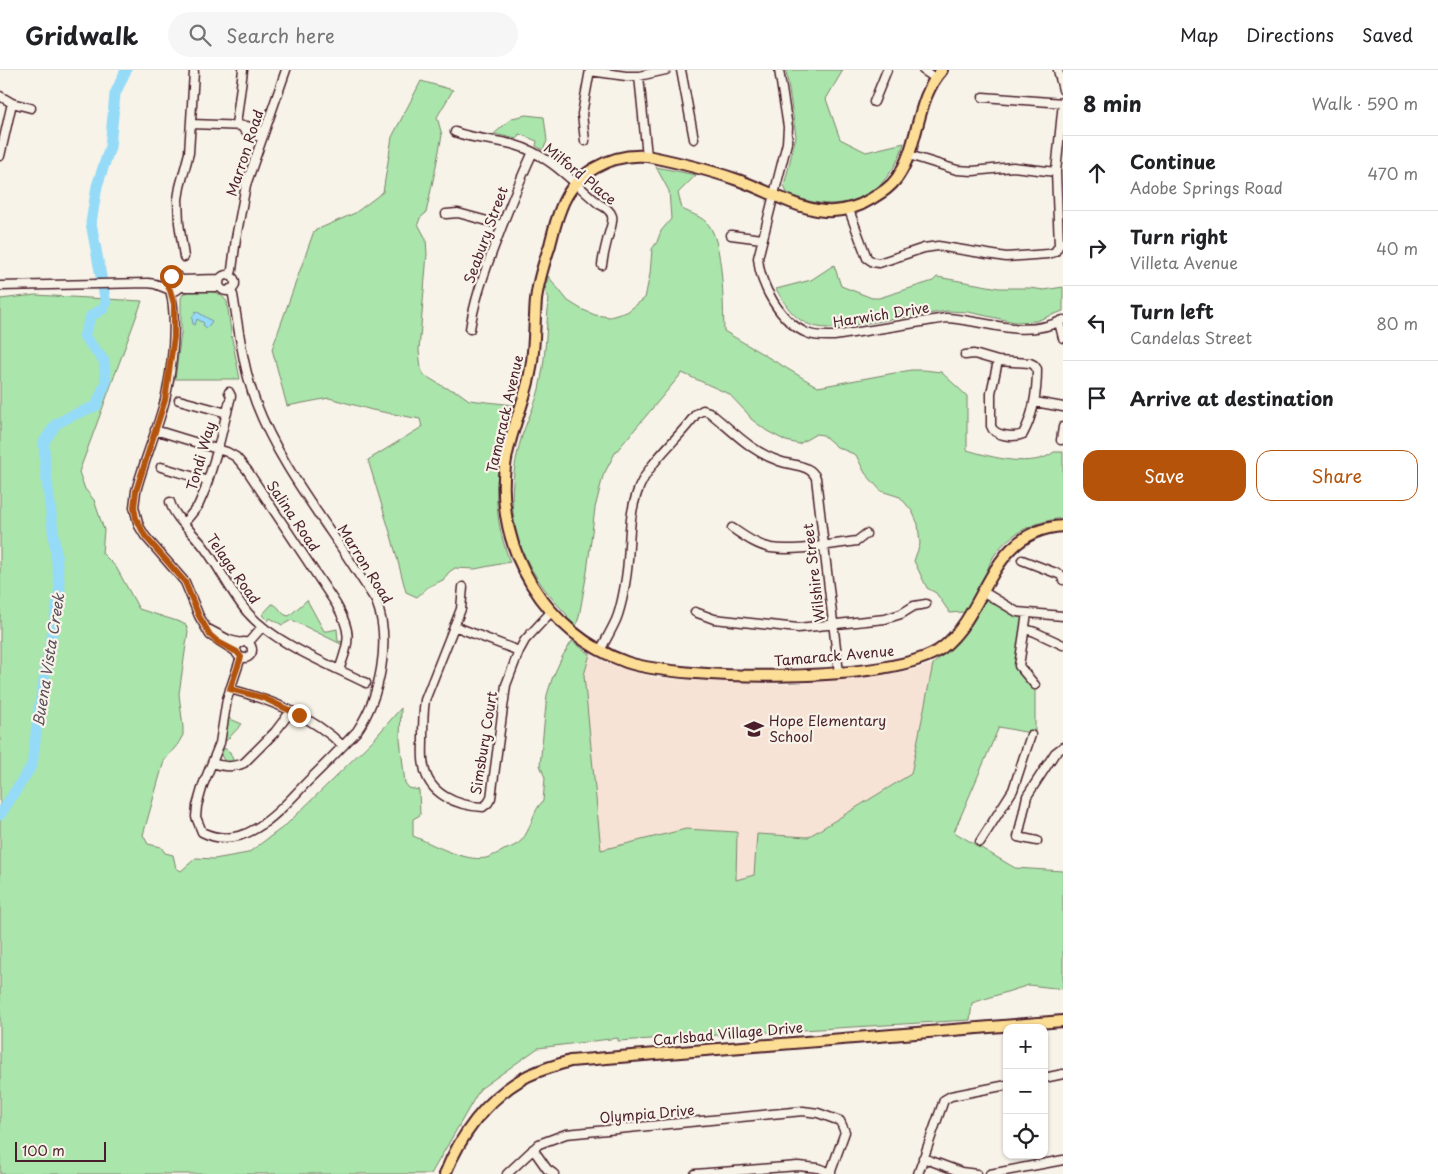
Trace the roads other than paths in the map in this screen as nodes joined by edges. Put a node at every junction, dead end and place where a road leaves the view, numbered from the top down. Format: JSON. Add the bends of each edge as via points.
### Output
{"nodes":[{"id":1,"x":244,"y":70,"type":"edge"},
{"id":2,"x":286,"y":70,"type":"edge"},
{"id":3,"x":590,"y":70,"type":"edge"},
{"id":4,"x":666,"y":70,"type":"edge"},
{"id":5,"x":682,"y":70,"type":"edge"},
{"id":6,"x":779,"y":70,"type":"edge"},
{"id":7,"x":887,"y":70,"type":"edge"},
{"id":8,"x":923,"y":70,"type":"edge"},
{"id":9,"x":942,"y":70,"type":"edge"},
{"id":10,"x":1058,"y":70,"type":"edge"},
{"id":11,"x":194,"y":72,"type":"dead end"},
{"id":12,"x":639,"y":76,"type":"junction"},
{"id":13,"x":935,"y":78,"type":"junction"},
{"id":14,"x":1063,"y":90,"type":"edge"},
{"id":15,"x":0,"y":96,"type":"edge"},
{"id":16,"x":984,"y":97,"type":"dead end"},
{"id":17,"x":874,"y":102,"type":"dead end"},
{"id":18,"x":12,"y":103,"type":"junction"},
{"id":19,"x":1063,"y":103,"type":"edge"},
{"id":20,"x":30,"y":108,"type":"dead end"},
{"id":21,"x":191,"y":124,"type":"junction"},
{"id":22,"x":239,"y":126,"type":"junction"},
{"id":23,"x":3,"y":130,"type":"edge"},
{"id":24,"x":455,"y":132,"type":"dead end"},
{"id":25,"x":263,"y":135,"type":"junction"},
{"id":26,"x":694,"y":139,"type":"dead end"},
{"id":27,"x":585,"y":141,"type":"dead end"},
{"id":28,"x":533,"y":152,"type":"junction"},
{"id":29,"x":909,"y":155,"type":"junction"},
{"id":30,"x":0,"y":156,"type":"edge"},
{"id":31,"x":646,"y":156,"type":"junction"},
{"id":32,"x":1056,"y":172,"type":"junction"},
{"id":33,"x":575,"y":184,"type":"junction"},
{"id":34,"x":773,"y":199,"type":"junction"},
{"id":35,"x":849,"y":210,"type":"junction"},
{"id":36,"x":446,"y":214,"type":"dead end"},
{"id":37,"x":502,"y":225,"type":"junction"},
{"id":38,"x":731,"y":235,"type":"dead end"},
{"id":39,"x":762,"y":239,"type":"junction"},
{"id":40,"x":184,"y":257,"type":"dead end"},
{"id":41,"x":602,"y":265,"type":"dead end"},
{"id":42,"x":230,"y":276,"type":"junction"},
{"id":43,"x":167,"y":279,"type":"junction"},
{"id":44,"x":220,"y":283,"type":"junction"},
{"id":45,"x":152,"y":284,"type":"junction"},
{"id":46,"x":0,"y":286,"type":"edge"},
{"id":47,"x":175,"y":287,"type":"junction"},
{"id":48,"x":230,"y":289,"type":"junction"},
{"id":49,"x":1061,"y":321,"type":"edge"},
{"id":50,"x":470,"y":329,"type":"dead end"},
{"id":51,"x":1063,"y":338,"type":"edge"},
{"id":52,"x":965,"y":355,"type":"dead end"},
{"id":53,"x":998,"y":361,"type":"junction"},
{"id":54,"x":229,"y":392,"type":"dead end"},
{"id":55,"x":179,"y":400,"type":"dead end"},
{"id":56,"x":1034,"y":402,"type":"junction"},
{"id":57,"x":1063,"y":407,"type":"edge"},
{"id":58,"x":227,"y":413,"type":"junction"},
{"id":59,"x":1063,"y":427,"type":"edge"},
{"id":60,"x":155,"y":430,"type":"junction"},
{"id":61,"x":1060,"y":440,"type":"dead end"},
{"id":62,"x":218,"y":448,"type":"junction"},
{"id":63,"x":161,"y":467,"type":"dead end"},
{"id":64,"x":208,"y":481,"type":"junction"},
{"id":65,"x":170,"y":502,"type":"dead end"},
{"id":66,"x":184,"y":523,"type":"junction"},
{"id":67,"x":1063,"y":526,"type":"edge"},
{"id":68,"x":732,"y":528,"type":"dead end"},
{"id":69,"x":866,"y":534,"type":"dead end"},
{"id":70,"x":823,"y":545,"type":"junction"},
{"id":71,"x":1022,"y":560,"type":"dead end"},
{"id":72,"x":1063,"y":580,"type":"edge"},
{"id":73,"x":463,"y":587,"type":"dead end"},
{"id":74,"x":982,"y":591,"type":"junction"},
{"id":75,"x":926,"y":604,"type":"dead end"},
{"id":76,"x":552,"y":611,"type":"junction"},
{"id":77,"x":695,"y":612,"type":"dead end"},
{"id":78,"x":1027,"y":613,"type":"junction"},
{"id":79,"x":1063,"y":616,"type":"edge"},
{"id":80,"x":832,"y":624,"type":"junction"},
{"id":81,"x":454,"y":626,"type":"junction"},
{"id":82,"x":262,"y":627,"type":"junction"},
{"id":83,"x":206,"y":628,"type":"junction"},
{"id":84,"x":1025,"y":629,"type":"junction"},
{"id":85,"x":244,"y":643,"type":"junction"},
{"id":86,"x":1063,"y":645,"type":"edge"},
{"id":87,"x":519,"y":651,"type":"junction"},
{"id":88,"x":600,"y":651,"type":"junction"},
{"id":89,"x":239,"y":654,"type":"junction"},
{"id":90,"x":339,"y":670,"type":"junction"},
{"id":91,"x":839,"y":673,"type":"junction"},
{"id":92,"x":366,"y":683,"type":"dead end"},
{"id":93,"x":1035,"y":685,"type":"dead end"},
{"id":94,"x":230,"y":689,"type":"junction"},
{"id":95,"x":291,"y":711,"type":"junction"},
{"id":96,"x":1032,"y":735,"type":"dead end"},
{"id":97,"x":343,"y":746,"type":"junction"},
{"id":98,"x":1062,"y":748,"type":"edge"},
{"id":99,"x":212,"y":763,"type":"junction"},
{"id":100,"x":1013,"y":790,"type":"junction"},
{"id":101,"x":1027,"y":796,"type":"junction"},
{"id":102,"x":1037,"y":841,"type":"dead end"},
{"id":103,"x":980,"y":842,"type":"dead end"},
{"id":104,"x":1063,"y":1021,"type":"edge"},
{"id":105,"x":1063,"y":1074,"type":"edge"},
{"id":106,"x":1048,"y":1077,"type":"edge"},
{"id":107,"x":1003,"y":1086,"type":"edge"},
{"id":108,"x":533,"y":1149,"type":"junction"},
{"id":109,"x":923,"y":1158,"type":"junction"},
{"id":110,"x":1063,"y":1160,"type":"edge"},
{"id":111,"x":445,"y":1174,"type":"edge"},
{"id":112,"x":507,"y":1174,"type":"edge"},
{"id":113,"x":554,"y":1174,"type":"edge"},
{"id":114,"x":695,"y":1174,"type":"edge"},
{"id":115,"x":830,"y":1174,"type":"edge"},
{"id":116,"x":918,"y":1174,"type":"edge"},
{"id":117,"x":977,"y":1174,"type":"edge"},
{"id":118,"x":990,"y":1174,"type":"edge"}],
"edges":[{"from":1,"to":22,"type":"street"},
{"from":2,"to":25,"type":"street","name":"Marron Road"},
{"from":3,"to":12,"type":"street"},
{"from":3,"to":27,"type":"street","via":[[582,114]]},
{"from":4,"to":12,"type":"street"},
{"from":5,"to":26,"type":"street"},
{"from":6,"to":34,"type":"street","name":"Harwich Drive","via":[[788,127]]},
{"from":7,"to":17,"type":"street"},
{"from":8,"to":13,"type":"street"},
{"from":9,"to":13,"type":"main road","name":"Tamarack Avenue"},
{"from":10,"to":14,"type":"street"},
{"from":11,"to":21,"type":"street"},
{"from":12,"to":31,"type":"street"},
{"from":13,"to":29,"type":"main road","name":"Tamarack Avenue","via":[[926,95]]},
{"from":15,"to":18,"type":"street"},
{"from":16,"to":19,"type":"street"},
{"from":18,"to":20,"type":"street"},
{"from":18,"to":23,"type":"street"},
{"from":19,"to":32,"type":"street"},
{"from":21,"to":22,"type":"street"},
{"from":21,"to":40,"type":"street","via":[[189,153],[180,187],[179,223]]},
{"from":22,"to":25,"type":"street","via":[[253,128]]},
{"from":23,"to":30,"type":"street"},
{"from":24,"to":28,"type":"street","name":"Milford Place","via":[[517,145]]},
{"from":25,"to":42,"type":"street","name":"Marron Road","via":[[246,185]]},
{"from":28,"to":33,"type":"street","name":"Milford Place"},
{"from":28,"to":37,"type":"street","name":"Seabury Street"},
{"from":29,"to":32,"type":"street","via":[[957,170],[1013,167]]},
{"from":29,"to":35,"type":"main road","name":"Tamarack Avenue","via":[[886,190]]},
{"from":31,"to":33,"type":"main road","name":"Tamarack Avenue","via":[[608,161]]},
{"from":31,"to":34,"type":"main road","name":"Tamarack Avenue","via":[[734,178]]},
{"from":32,"to":35,"type":"street","via":[[1059,245],[1055,252],[1048,254],[1006,257],[938,246],[879,263],[872,262],[867,258]]},
{"from":33,"to":41,"type":"street","name":"Milford Place","via":[[612,215],[613,223]]},
{"from":33,"to":76,"type":"main road","name":"Tamarack Avenue","via":[[561,206],[539,281],[529,384],[505,464],[505,512],[516,554],[525,574]]},
{"from":34,"to":35,"type":"main road","name":"Tamarack Avenue","via":[[814,210]]},
{"from":34,"to":39,"type":"street","name":"Harwich Drive"},
{"from":36,"to":37,"type":"street","via":[[458,213]]},
{"from":37,"to":50,"type":"street","name":"Seabury Street","via":[[474,305]]},
{"from":38,"to":39,"type":"street"},
{"from":39,"to":49,"type":"street","name":"Harwich Drive","via":[[758,258],[763,284],[783,315],[808,334],[834,336],[946,318],[1016,330]]},
{"from":42,"to":44,"type":"street","via":[[223,276]]},
{"from":42,"to":48,"type":"street","via":[[234,284]]},
{"from":43,"to":45,"type":"street"},
{"from":43,"to":47,"type":"street","via":[[166,285]]},
{"from":43,"to":47,"type":"street","via":[[177,276]]},
{"from":44,"to":47,"type":"street"},
{"from":44,"to":48,"type":"street","via":[[224,290]]},
{"from":45,"to":46,"type":"street"},
{"from":45,"to":47,"type":"street"},
{"from":47,"to":60,"type":"street","via":[[174,337],[165,400]]},
{"from":48,"to":97,"type":"street","name":"Marron Road","via":[[247,374],[273,443],[381,612],[378,688],[365,719]]},
{"from":49,"to":51,"type":"street"},
{"from":52,"to":53,"type":"street","via":[[974,354]]},
{"from":53,"to":56,"type":"street","via":[[1034,365],[1037,369]]},
{"from":53,"to":56,"type":"street","via":[[991,393],[992,431],[1018,437],[1023,434]]},
{"from":54,"to":58,"type":"street","name":"Tondi Way"},
{"from":55,"to":58,"type":"street"},
{"from":56,"to":57,"type":"street"},
{"from":58,"to":62,"type":"street","name":"Tondi Way"},
{"from":59,"to":61,"type":"street"},
{"from":60,"to":62,"type":"street","name":"Salina Road"},
{"from":60,"to":83,"type":"street","via":[[136,491],[136,518],[145,536],[185,582]]},
{"from":62,"to":64,"type":"street","name":"Tondi Way"},
{"from":62,"to":90,"type":"street","name":"Salina Road","via":[[236,457],[247,470],[341,612],[348,646]]},
{"from":63,"to":64,"type":"street"},
{"from":64,"to":66,"type":"street","name":"Tondi Way","via":[[198,506]]},
{"from":65,"to":66,"type":"street","name":"Telaga Road"},
{"from":66,"to":82,"type":"street","name":"Telaga Road","via":[[212,557],[249,614]]},
{"from":67,"to":74,"type":"main road","name":"Tamarack Avenue","via":[[1030,533],[1011,547]]},
{"from":68,"to":70,"type":"street","via":[[753,542],[770,548]]},
{"from":69,"to":70,"type":"street","via":[[857,540]]},
{"from":70,"to":80,"type":"street","name":"Wilshire Street"},
{"from":70,"to":88,"type":"street","name":"Wilshire Street","via":[[813,471],[779,462],[752,448],[703,410],[656,460],[638,491],[630,520],[628,562],[619,610]]},
{"from":71,"to":72,"type":"street","via":[[1061,576]]},
{"from":73,"to":81,"type":"street","name":"Simsbury Court","via":[[461,609]]},
{"from":74,"to":78,"type":"street","via":[[1017,612]]},
{"from":74,"to":91,"type":"main road","name":"Tamarack Avenue","via":[[957,634],[934,653],[905,664]]},
{"from":75,"to":80,"type":"street","via":[[885,619]]},
{"from":76,"to":87,"type":"street","name":"Simsbury Court","via":[[533,630]]},
{"from":76,"to":88,"type":"main road","name":"Tamarack Avenue","via":[[562,623]]},
{"from":77,"to":80,"type":"street","via":[[714,619],[785,628]]},
{"from":78,"to":79,"type":"street"},
{"from":78,"to":84,"type":"street"},
{"from":80,"to":91,"type":"street","name":"Wilshire Street"},
{"from":81,"to":87,"type":"street"},
{"from":81,"to":87,"type":"street","name":"Simsbury Court","via":[[423,709],[424,766],[434,789],[444,797],[483,807],[491,798],[506,685]]},
{"from":82,"to":85,"type":"street"},
{"from":82,"to":90,"type":"street","name":"Telaga Road"},
{"from":83,"to":85,"type":"street","via":[[229,640]]},
{"from":83,"to":89,"type":"street","via":[[218,642]]},
{"from":84,"to":86,"type":"street"},
{"from":84,"to":93,"type":"street","via":[[1019,666]]},
{"from":85,"to":89,"type":"street","via":[[238,647]]},
{"from":85,"to":89,"type":"street","via":[[252,649],[251,654],[247,657]]},
{"from":88,"to":91,"type":"main road","name":"Tamarack Avenue","via":[[658,670],[781,677]]},
{"from":89,"to":94,"type":"street"},
{"from":90,"to":92,"type":"street","name":"Telaga Road"},
{"from":94,"to":95,"type":"street","via":[[264,698]]},
{"from":94,"to":99,"type":"street","via":[[220,743]]},
{"from":95,"to":97,"type":"street","via":[[319,726]]},
{"from":95,"to":99,"type":"street","via":[[244,763],[229,767]]},
{"from":96,"to":100,"type":"street"},
{"from":97,"to":99,"type":"street","name":"Marron Road","via":[[274,815],[254,830],[227,838],[211,837],[202,832],[196,817]]},
{"from":98,"to":101,"type":"street","via":[[1055,753]]},
{"from":100,"to":101,"type":"street"},
{"from":100,"to":103,"type":"street"},
{"from":101,"to":102,"type":"street","via":[[1018,837]]},
{"from":104,"to":111,"type":"main road","name":"Carlsbad Village Drive","via":[[570,1061],[523,1078],[504,1092],[467,1131]]},
{"from":105,"to":106,"type":"street"},
{"from":107,"to":109,"type":"street","via":[[944,1100]]},
{"from":108,"to":112,"type":"street","name":"Olympia Drive"},
{"from":108,"to":113,"type":"street"},
{"from":108,"to":115,"type":"street","name":"Olympia Drive","via":[[566,1134],[818,1113],[840,1121],[845,1132]]},
{"from":109,"to":116,"type":"street"},
{"from":109,"to":117,"type":"street","via":[[961,1172]]},
{"from":110,"to":118,"type":"street"},
{"from":114,"to":115,"type":"street","via":[[798,1166],[818,1168]]}]}
